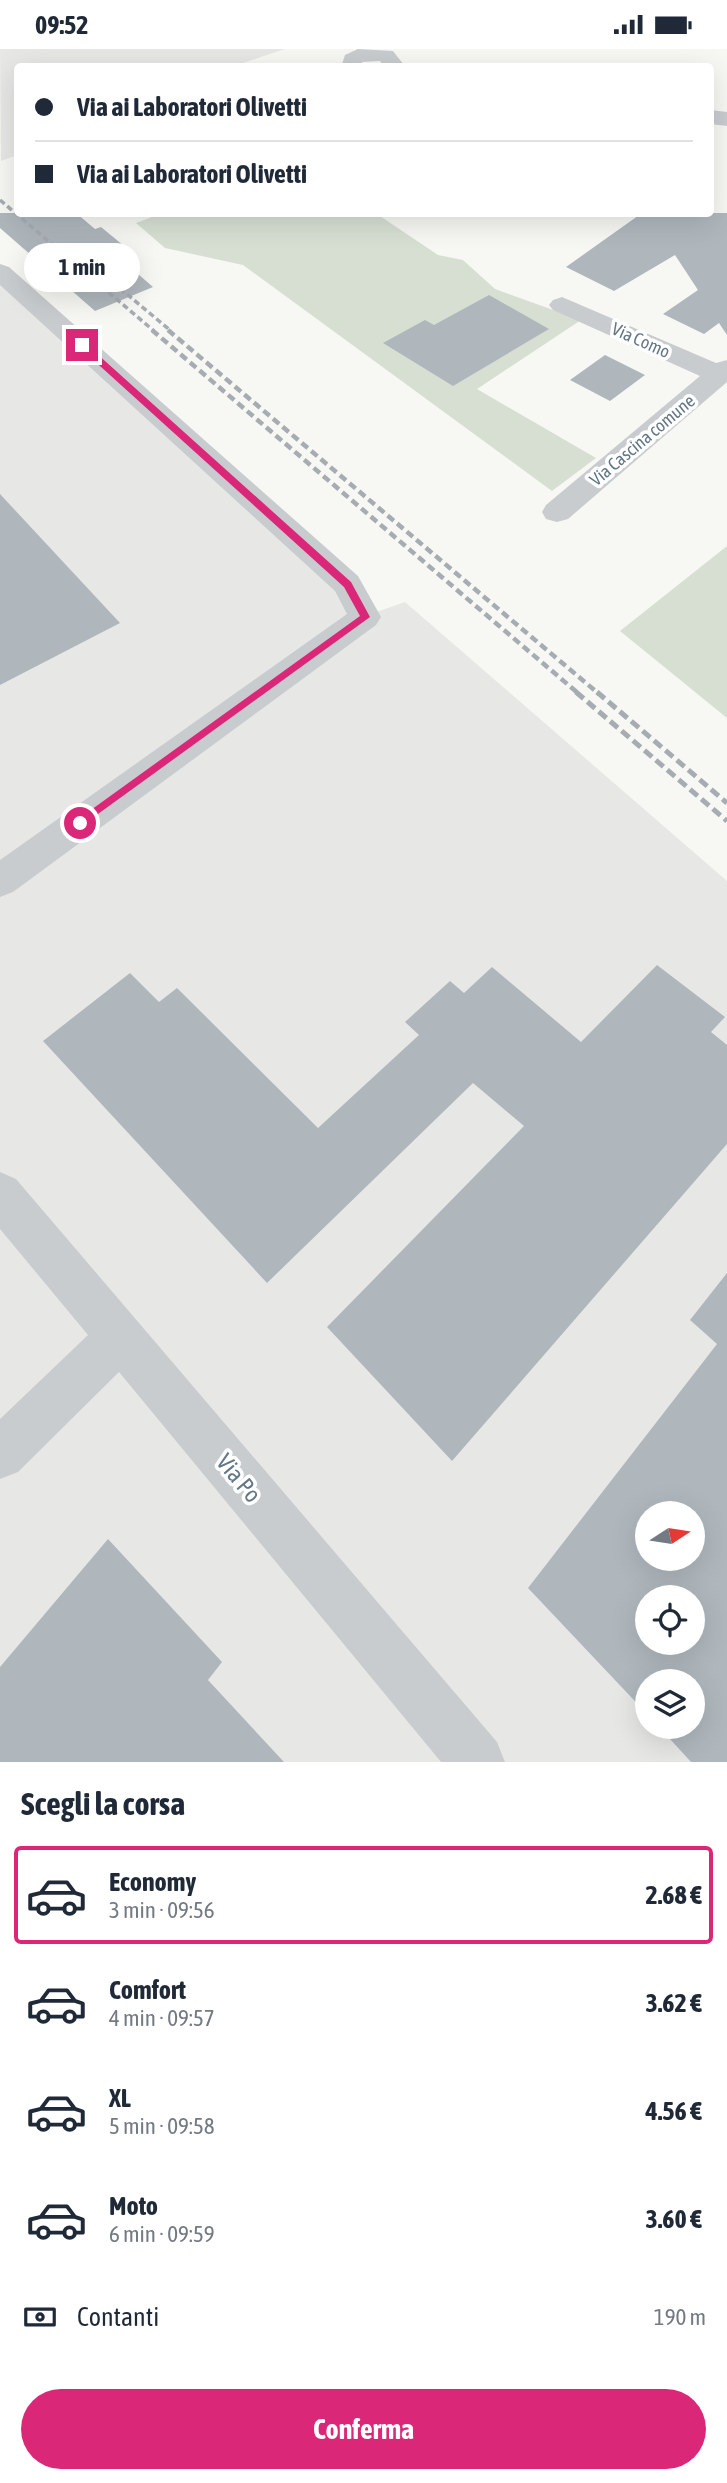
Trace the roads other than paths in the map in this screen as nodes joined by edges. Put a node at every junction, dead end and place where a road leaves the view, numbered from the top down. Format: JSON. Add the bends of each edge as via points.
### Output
{"nodes":[{"id":1,"x":350,"y":57,"type":"edge"},
{"id":2,"x":393,"y":63,"type":"edge"},
{"id":3,"x":0,"y":272,"type":"edge"},
{"id":4,"x":562,"y":305,"type":"dead end"},
{"id":5,"x":719,"y":383,"type":"edge"},
{"id":6,"x":557,"y":512,"type":"dead end"},
{"id":7,"x":0,"y":881,"type":"edge"},
{"id":8,"x":0,"y":1194,"type":"edge"},
{"id":9,"x":120,"y":1338,"type":"junction"},
{"id":10,"x":0,"y":1454,"type":"edge"},
{"id":11,"x":477,"y":1762,"type":"edge"}],
"edges":[{"from":1,"to":2,"type":"street","via":[[386,55]]},
{"from":3,"to":7,"type":"street","via":[[347,585],[365,617]]},
{"from":4,"to":5,"type":"street","name":"Via Como"},
{"from":5,"to":6,"type":"street","name":"Via Cascina comune"},
{"from":8,"to":9,"type":"street","name":"Via Po"},
{"from":9,"to":10,"type":"street"},
{"from":9,"to":11,"type":"street","name":"Via Po"}]}
